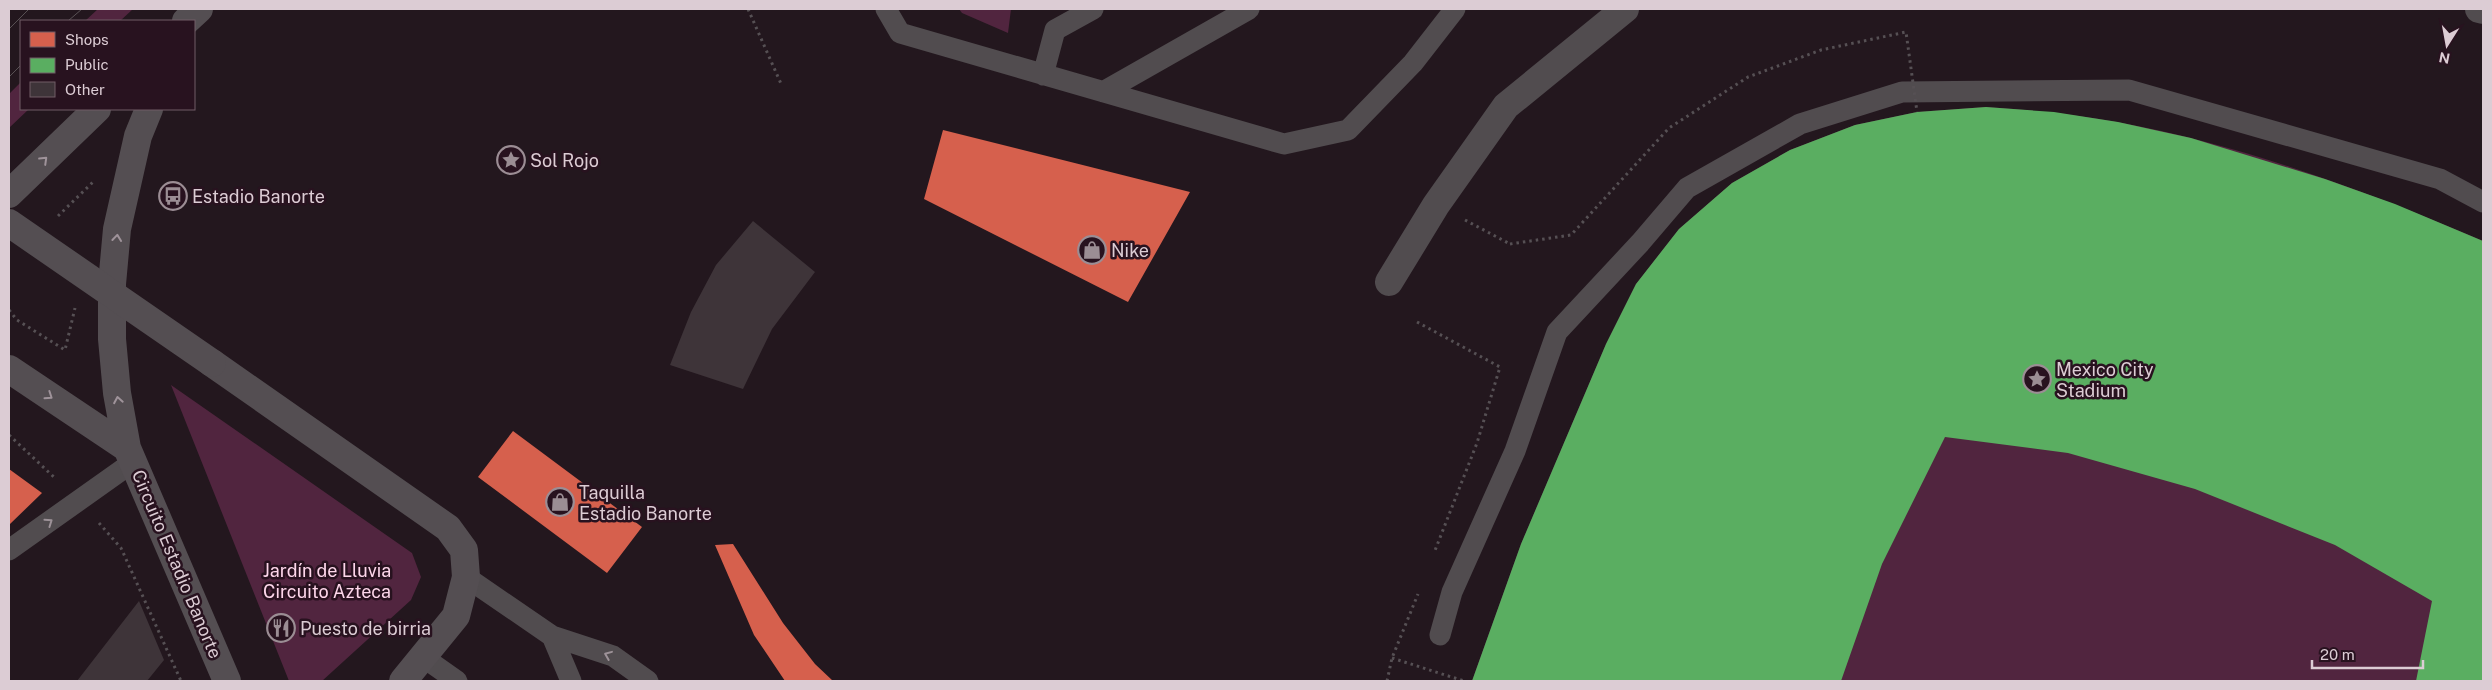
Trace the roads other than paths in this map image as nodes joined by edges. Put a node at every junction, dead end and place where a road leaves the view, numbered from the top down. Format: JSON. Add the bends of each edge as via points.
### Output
{"nodes":[{"id":1,"x":886,"y":9,"type":"edge"},
{"id":2,"x":1093,"y":9,"type":"edge"},
{"id":3,"x":1249,"y":9,"type":"edge"},
{"id":4,"x":1454,"y":9,"type":"edge"},
{"id":5,"x":1623,"y":9,"type":"edge"},
{"id":6,"x":2479,"y":9,"type":"edge"},
{"id":7,"x":2483,"y":10,"type":"edge"},
{"id":8,"x":1042,"y":75,"type":"junction"},
{"id":9,"x":1103,"y":92,"type":"junction"},
{"id":10,"x":95,"y":110,"type":"edge"},
{"id":11,"x":149,"y":110,"type":"edge"},
{"id":12,"x":9,"y":194,"type":"edge"},
{"id":13,"x":2483,"y":202,"type":"edge"},
{"id":14,"x":9,"y":223,"type":"edge"},
{"id":15,"x":1389,"y":282,"type":"dead end"},
{"id":16,"x":9,"y":369,"type":"edge"},
{"id":17,"x":130,"y":455,"type":"junction"},
{"id":18,"x":9,"y":550,"type":"edge"},
{"id":19,"x":466,"y":577,"type":"junction"},
{"id":20,"x":1440,"y":634,"type":"dead end"},
{"id":21,"x":552,"y":636,"type":"junction"},
{"id":22,"x":423,"y":657,"type":"junction"},
{"id":23,"x":227,"y":681,"type":"edge"},
{"id":24,"x":403,"y":681,"type":"edge"},
{"id":25,"x":457,"y":681,"type":"edge"},
{"id":26,"x":571,"y":681,"type":"edge"},
{"id":27,"x":648,"y":681,"type":"edge"}],
"edges":[{"from":1,"to":8,"type":"lane","via":[[900,33]]},
{"from":2,"to":8,"type":"lane","via":[[1055,30]]},
{"from":3,"to":9,"type":"lane"},
{"from":4,"to":9,"type":"lane","via":[[1413,63],[1348,130],[1284,144]]},
{"from":5,"to":15,"type":"street","via":[[1506,106],[1436,205]]},
{"from":6,"to":7,"type":"street"},
{"from":8,"to":9,"type":"lane"},
{"from":12,"to":10,"type":"main road","one_way":true},
{"from":17,"to":11,"type":"main road","name":"Circuito Estadio Banorte","one_way":true,"via":[[117,394],[112,284],[117,229],[126,184],[138,136]]},
{"from":13,"to":20,"type":"lane","via":[[2440,179],[2129,90],[1902,92],[1800,124],[1686,188],[1557,332],[1515,451],[1452,592]]},
{"from":14,"to":19,"type":"main road","bridge":true,"via":[[448,528],[464,550]]},
{"from":16,"to":17,"type":"main road","name":"Circuito Estadio Banorte","one_way":true},
{"from":18,"to":17,"type":"lane","one_way":true,"via":[[79,500]]},
{"from":17,"to":23,"type":"main road","name":"Circuito Estadio Banorte"},
{"from":19,"to":21,"type":"lane"},
{"from":19,"to":22,"type":"main road","via":[[456,616]]},
{"from":21,"to":26,"type":"lane"},
{"from":27,"to":21,"type":"lane","one_way":true,"via":[[613,656]]},
{"from":22,"to":24,"type":"main road"},
{"from":22,"to":25,"type":"lane"}]}
